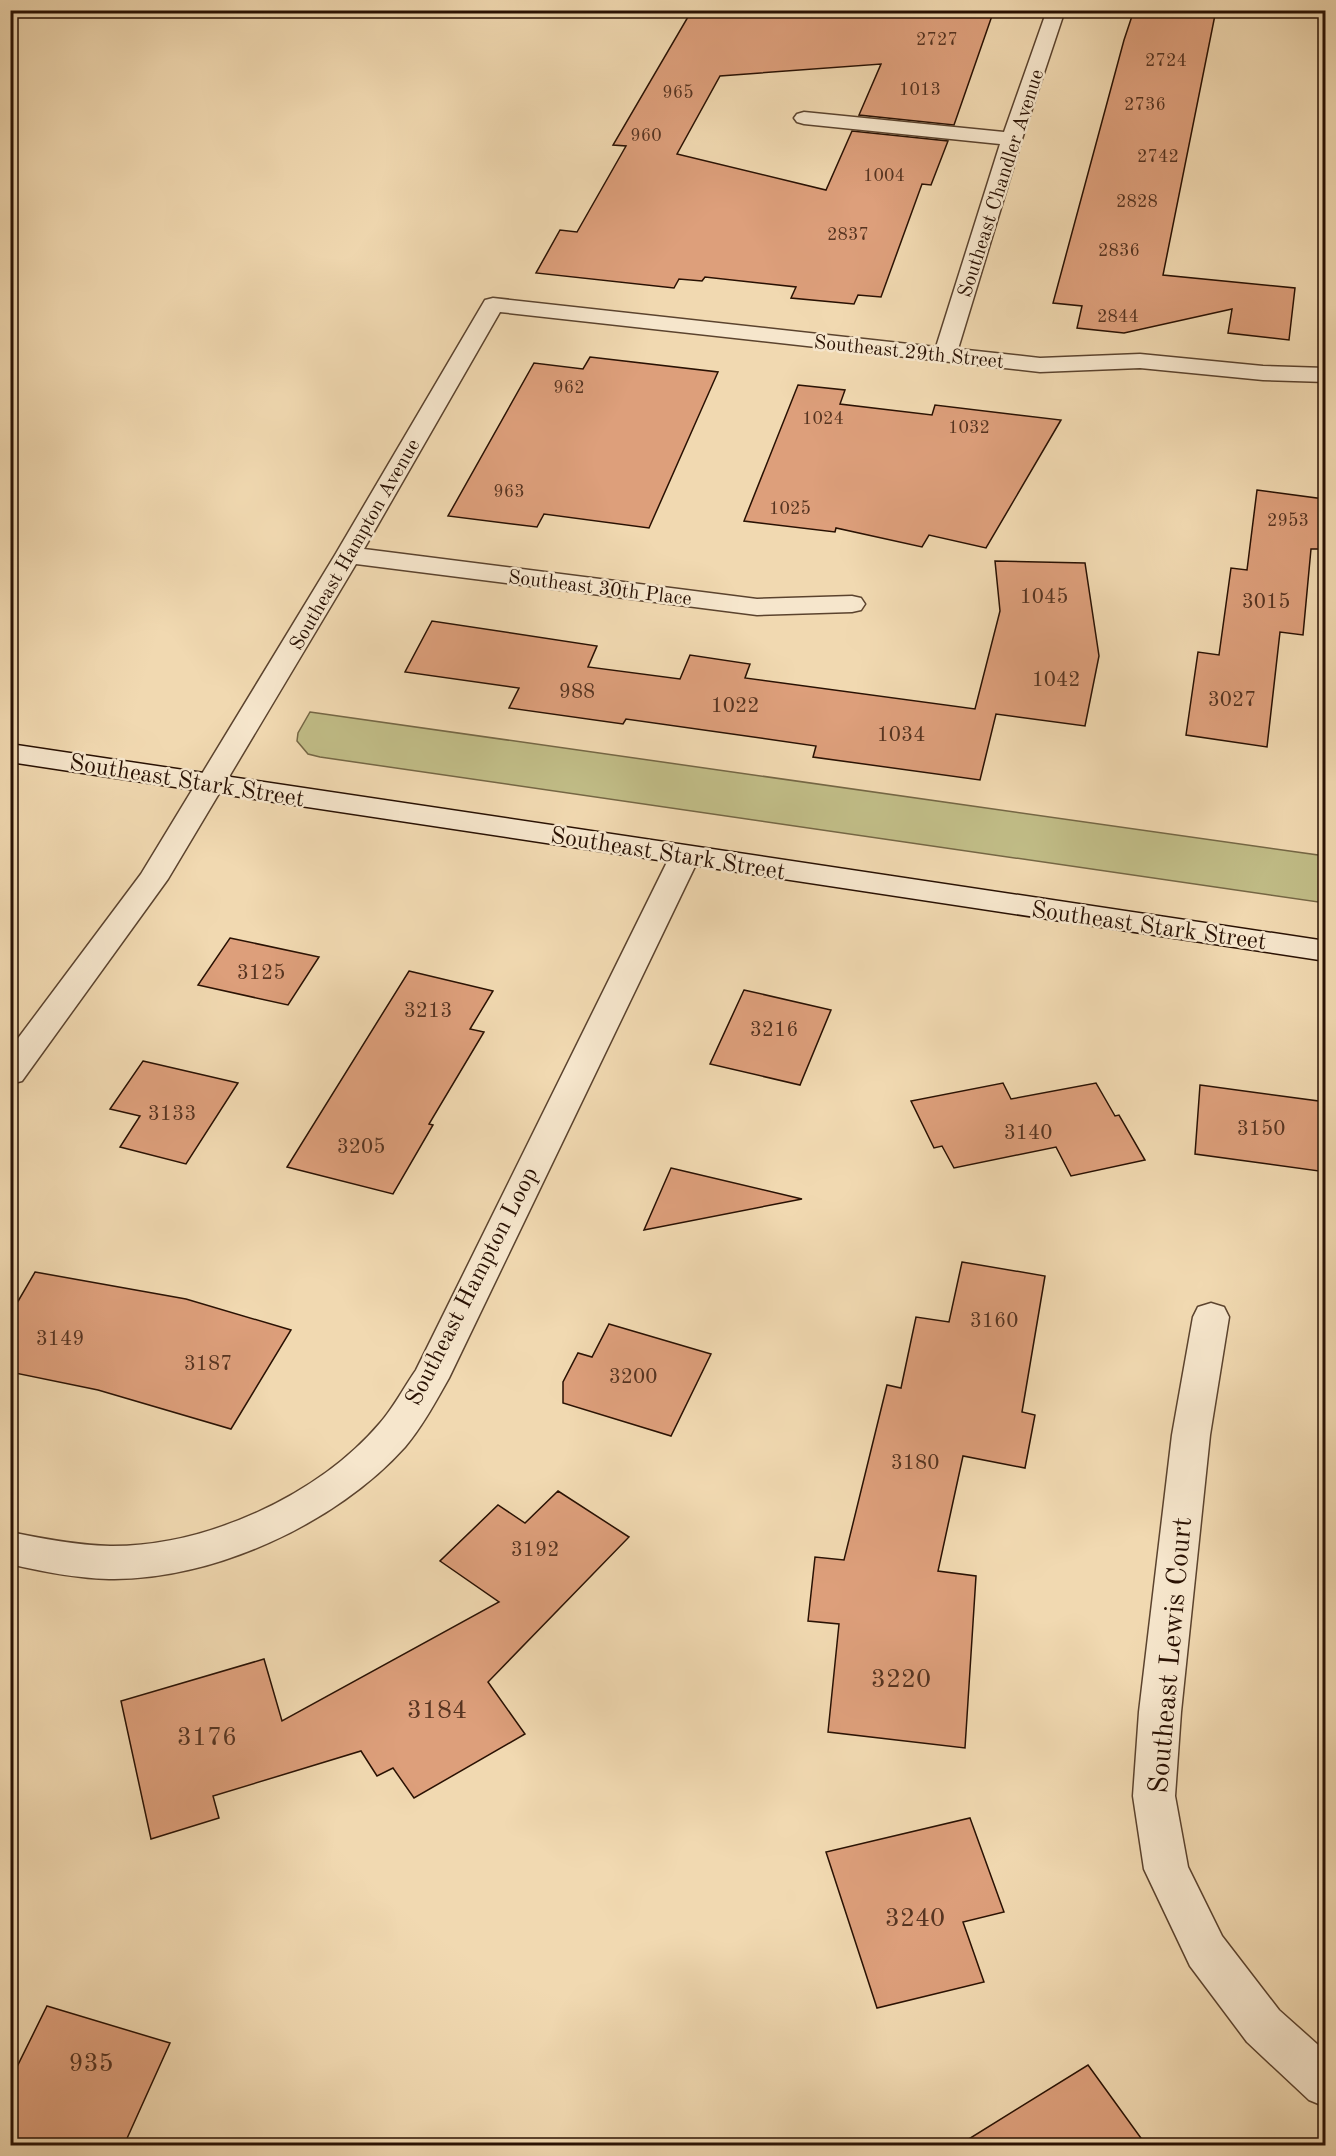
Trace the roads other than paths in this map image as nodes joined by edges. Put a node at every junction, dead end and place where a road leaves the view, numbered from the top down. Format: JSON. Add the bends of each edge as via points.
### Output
{"nodes":[{"id":1,"x":1056,"y":10,"type":"edge"},
{"id":2,"x":804,"y":118,"type":"dead end"},
{"id":3,"x":1012,"y":139,"type":"junction"},
{"id":4,"x":493,"y":305,"type":"joint"},
{"id":5,"x":945,"y":355,"type":"junction"},
{"id":6,"x":1326,"y":375,"type":"edge"},
{"id":7,"x":348,"y":555,"type":"junction"},
{"id":8,"x":852,"y":604,"type":"dead end"},
{"id":9,"x":10,"y":753,"type":"edge"},
{"id":10,"x":213,"y":783,"type":"junction"},
{"id":11,"x":685,"y":856,"type":"junction"},
{"id":12,"x":1326,"y":951,"type":"edge"},
{"id":13,"x":10,"y":1073,"type":"edge"},
{"id":14,"x":1211,"y":1317,"type":"dead end"},
{"id":15,"x":10,"y":1548,"type":"edge"},
{"id":16,"x":1326,"y":2084,"type":"edge"}],
"edges":[{"from":1,"to":3,"type":"street","name":"Southeast Chandler Avenue"},
{"from":2,"to":3,"type":"street"},
{"from":3,"to":5,"type":"street","name":"Southeast Chandler Avenue"},
{"from":4,"to":5,"type":"street","name":"Southeast 29th Street"},
{"from":4,"to":7,"type":"street","name":"Southeast Hampton Avenue"},
{"from":5,"to":6,"type":"street","name":"Southeast 29th Street","via":[[1040,365],[1140,362]]},
{"from":7,"to":8,"type":"street","name":"Southeast 30th Place","via":[[757,607]]},
{"from":7,"to":10,"type":"street","name":"Southeast Hampton Avenue"},
{"from":9,"to":10,"type":"street","name":"Southeast Stark Street"},
{"from":10,"to":11,"type":"street","name":"Southeast Stark Street"},
{"from":10,"to":13,"type":"street","via":[[153,879]]},
{"from":11,"to":12,"type":"street","name":"Southeast Stark Street"},
{"from":11,"to":15,"type":"street","name":"Southeast Hampton Loop","via":[[430,1378],[388,1441],[344,1480],[270,1526],[187,1555],[110,1565],[45,1559]]},
{"from":14,"to":16,"type":"street","name":"Southeast Lewis Court","via":[[1191,1435],[1154,1796],[1166,1869],[1206,1951],[1263,2026]]}]}
